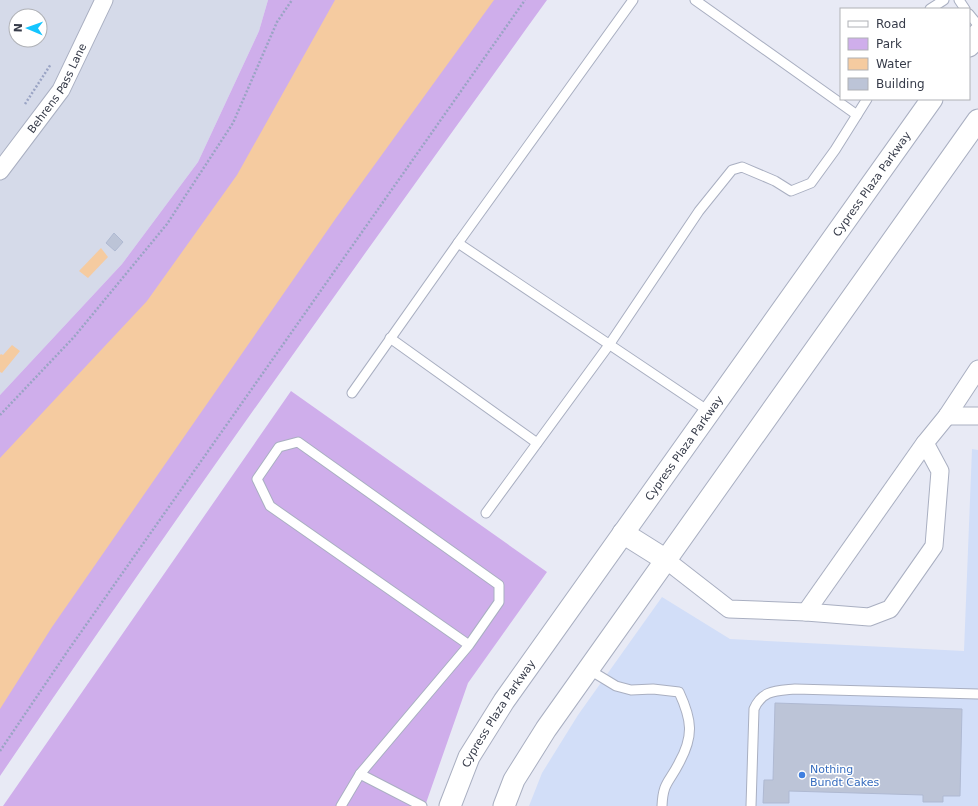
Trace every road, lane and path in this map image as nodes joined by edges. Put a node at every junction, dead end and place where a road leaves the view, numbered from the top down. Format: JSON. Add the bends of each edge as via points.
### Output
{"nodes":[{"id":1,"x":104,"y":0,"type":"edge"},
{"id":2,"x":292,"y":0,"type":"edge"},
{"id":3,"x":525,"y":0,"type":"edge"},
{"id":4,"x":633,"y":0,"type":"edge"},
{"id":5,"x":695,"y":0,"type":"edge"},
{"id":6,"x":944,"y":0,"type":"edge"},
{"id":7,"x":932,"y":8,"type":"edge"},
{"id":8,"x":970,"y":15,"type":"edge"},
{"id":9,"x":978,"y":25,"type":"edge"},
{"id":10,"x":978,"y":34,"type":"edge"},
{"id":11,"x":970,"y":45,"type":"edge"},
{"id":12,"x":53,"y":62,"type":"dead end"},
{"id":13,"x":867,"y":100,"type":"edge"},
{"id":14,"x":931,"y":100,"type":"edge"},
{"id":15,"x":24,"y":106,"type":"dead end"},
{"id":16,"x":857,"y":115,"type":"junction"},
{"id":17,"x":978,"y":120,"type":"edge"},
{"id":18,"x":0,"y":171,"type":"edge"},
{"id":19,"x":458,"y":243,"type":"junction"},
{"id":20,"x":390,"y":338,"type":"junction"},
{"id":21,"x":609,"y":345,"type":"junction"},
{"id":22,"x":978,"y":369,"type":"edge"},
{"id":23,"x":352,"y":393,"type":"dead end"},
{"id":24,"x":710,"y":412,"type":"junction"},
{"id":25,"x":0,"y":415,"type":"edge"},
{"id":26,"x":947,"y":416,"type":"junction"},
{"id":27,"x":978,"y":416,"type":"edge"},
{"id":28,"x":538,"y":443,"type":"junction"},
{"id":29,"x":925,"y":443,"type":"junction"},
{"id":30,"x":486,"y":513,"type":"dead end"},
{"id":31,"x":623,"y":533,"type":"junction"},
{"id":32,"x":666,"y":560,"type":"junction"},
{"id":33,"x":806,"y":612,"type":"junction"},
{"id":34,"x":469,"y":645,"type":"junction"},
{"id":35,"x":588,"y":670,"type":"junction"},
{"id":36,"x":978,"y":694,"type":"edge"},
{"id":37,"x":0,"y":752,"type":"edge"},
{"id":38,"x":360,"y":774,"type":"junction"},
{"id":39,"x":341,"y":806,"type":"edge"},
{"id":40,"x":422,"y":806,"type":"edge"},
{"id":41,"x":450,"y":806,"type":"edge"},
{"id":42,"x":504,"y":806,"type":"edge"},
{"id":43,"x":662,"y":806,"type":"edge"},
{"id":44,"x":751,"y":806,"type":"edge"}],
"edges":[{"from":1,"to":18,"type":"street","name":"Behrens Pass Lane","via":[[61,90]]},
{"from":2,"to":25,"type":"path","via":[[277,22],[233,123],[167,224],[74,337]]},
{"from":3,"to":37,"type":"path","via":[[72,645]]},
{"from":4,"to":19,"type":"lane"},
{"from":5,"to":16,"type":"lane"},
{"from":6,"to":7,"type":"lane"},
{"from":8,"to":9,"type":"lane"},
{"from":10,"to":11,"type":"street"},
{"from":12,"to":15,"type":"path"},
{"from":13,"to":16,"type":"lane"},
{"from":14,"to":24,"type":"street","name":"Cypress Plaza Parkway"},
{"from":16,"to":21,"type":"lane","via":[[811,183],[791,191],[742,167],[732,170],[699,211]]},
{"from":17,"to":32,"type":"street"},
{"from":19,"to":20,"type":"lane"},
{"from":19,"to":21,"type":"lane"},
{"from":20,"to":23,"type":"lane"},
{"from":20,"to":28,"type":"lane"},
{"from":21,"to":24,"type":"lane"},
{"from":21,"to":28,"type":"lane"},
{"from":22,"to":26,"type":"street"},
{"from":24,"to":31,"type":"street","name":"Cypress Plaza Parkway"},
{"from":26,"to":27,"type":"street"},
{"from":26,"to":29,"type":"street"},
{"from":28,"to":30,"type":"lane"},
{"from":29,"to":33,"type":"street"},
{"from":29,"to":33,"type":"street","via":[[940,471],[934,546],[890,609],[869,617]]},
{"from":31,"to":32,"type":"street"},
{"from":31,"to":41,"type":"street","name":"Cypress Plaza Parkway","via":[[504,701],[469,757]]},
{"from":32,"to":33,"type":"street","via":[[728,609]]},
{"from":32,"to":35,"type":"street"},
{"from":34,"to":34,"type":"lane","via":[[499,602],[499,585],[298,442],[279,447],[257,479],[270,506]]},
{"from":34,"to":38,"type":"lane"},
{"from":35,"to":42,"type":"street","via":[[514,780]]},
{"from":35,"to":43,"type":"lane","via":[[616,686],[631,690],[679,692],[687,708],[690,739],[679,764],[663,789]]},
{"from":36,"to":44,"type":"lane","via":[[795,689],[765,694],[754,709]]},
{"from":38,"to":39,"type":"lane"},
{"from":38,"to":40,"type":"lane"}]}
